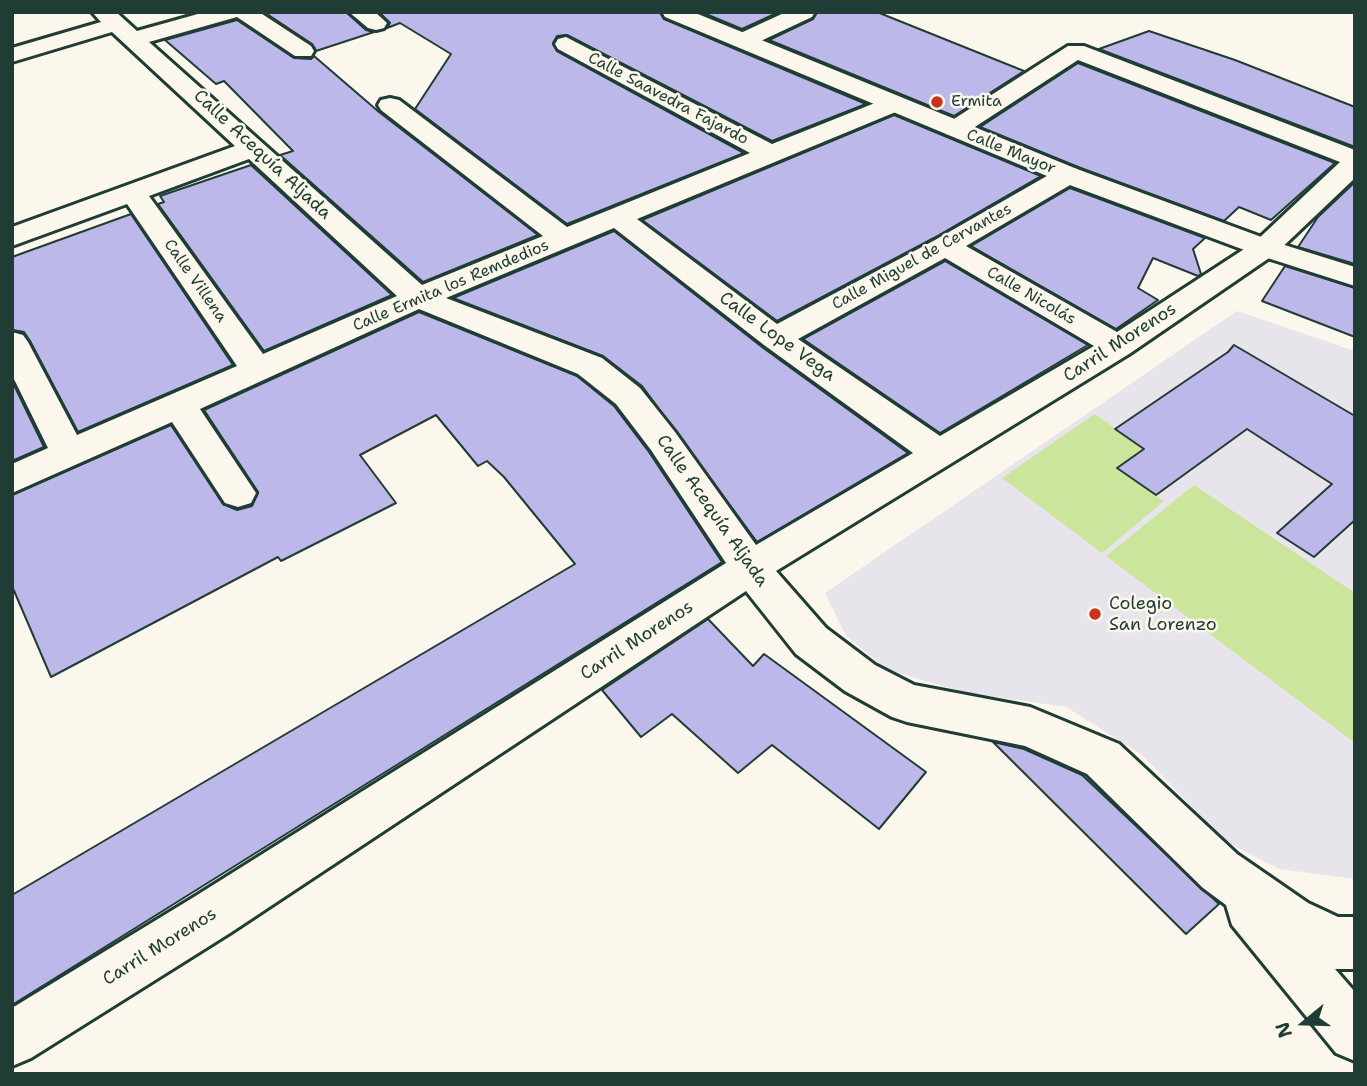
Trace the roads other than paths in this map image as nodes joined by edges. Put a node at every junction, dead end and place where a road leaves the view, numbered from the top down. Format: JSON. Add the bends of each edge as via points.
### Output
{"nodes":[{"id":1,"x":230,"y":12,"type":"edge"},
{"id":2,"x":244,"y":12,"type":"edge"},
{"id":3,"x":673,"y":12,"type":"edge"},
{"id":4,"x":804,"y":12,"type":"edge"},
{"id":5,"x":118,"y":25,"type":"edge"},
{"id":6,"x":742,"y":41,"type":"junction"},
{"id":7,"x":566,"y":44,"type":"dead end"},
{"id":8,"x":303,"y":51,"type":"dead end"},
{"id":9,"x":12,"y":55,"type":"edge"},
{"id":10,"x":894,"y":104,"type":"junction"},
{"id":11,"x":390,"y":105,"type":"dead end"},
{"id":12,"x":955,"y":129,"type":"junction"},
{"id":13,"x":254,"y":148,"type":"junction"},
{"id":14,"x":771,"y":154,"type":"junction"},
{"id":15,"x":1355,"y":161,"type":"edge"},
{"id":16,"x":1068,"y":175,"type":"junction"},
{"id":17,"x":133,"y":193,"type":"junction"},
{"id":18,"x":617,"y":217,"type":"junction"},
{"id":19,"x":12,"y":237,"type":"edge"},
{"id":20,"x":563,"y":239,"type":"junction"},
{"id":21,"x":945,"y":246,"type":"junction"},
{"id":22,"x":1265,"y":248,"type":"junction"},
{"id":23,"x":1355,"y":277,"type":"edge"},
{"id":24,"x":418,"y":298,"type":"junction"},
{"id":25,"x":775,"y":338,"type":"junction"},
{"id":26,"x":12,"y":342,"type":"edge"},
{"id":27,"x":1118,"y":346,"type":"junction"},
{"id":28,"x":257,"y":370,"type":"junction"},
{"id":29,"x":179,"y":405,"type":"junction"},
{"id":30,"x":69,"y":454,"type":"junction"},
{"id":31,"x":940,"y":454,"type":"junction"},
{"id":32,"x":12,"y":479,"type":"edge"},
{"id":33,"x":238,"y":493,"type":"dead end"},
{"id":34,"x":750,"y":568,"type":"junction"},
{"id":35,"x":1220,"y":870,"type":"junction"},
{"id":36,"x":1355,"y":943,"type":"edge"},
{"id":37,"x":1355,"y":1034,"type":"edge"},
{"id":38,"x":12,"y":1040,"type":"edge"}],
"edges":[{"from":1,"to":5,"type":"street"},
{"from":2,"to":8,"type":"street"},
{"from":3,"to":6,"type":"street","name":"Calle Mayor"},
{"from":4,"to":6,"type":"street"},
{"from":5,"to":9,"type":"street"},
{"from":5,"to":13,"type":"street","name":"Calle Acequía Aljada"},
{"from":6,"to":10,"type":"street","name":"Calle Mayor"},
{"from":7,"to":14,"type":"street","name":"Calle Saavedra Fajardo"},
{"from":10,"to":12,"type":"street","name":"Calle Mayor"},
{"from":10,"to":14,"type":"street","name":"Calle Ermita los Remdedios"},
{"from":11,"to":20,"type":"street"},
{"from":12,"to":15,"type":"street","via":[[1076,51]]},
{"from":12,"to":16,"type":"street","name":"Calle Mayor"},
{"from":13,"to":17,"type":"street"},
{"from":13,"to":24,"type":"street","name":"Calle Acequía Aljada"},
{"from":14,"to":18,"type":"street","name":"Calle Ermita los Remdedios"},
{"from":15,"to":22,"type":"street","name":"Carril Morenos"},
{"from":16,"to":21,"type":"street","name":"Calle Miguel de Cervantes"},
{"from":16,"to":22,"type":"street","name":"Calle Mayor"},
{"from":17,"to":19,"type":"street"},
{"from":17,"to":28,"type":"street","name":"Calle Villena"},
{"from":18,"to":20,"type":"street","name":"Calle Ermita los Remdedios"},
{"from":18,"to":25,"type":"street","name":"Calle Lope Vega"},
{"from":20,"to":24,"type":"street","name":"Calle Ermita los Remdedios"},
{"from":21,"to":25,"type":"street","name":"Calle Miguel de Cervantes"},
{"from":21,"to":27,"type":"street","name":"Calle Nicolás"},
{"from":22,"to":23,"type":"street","name":"Calle Mayor"},
{"from":22,"to":27,"type":"street","name":"Carril Morenos"},
{"from":24,"to":28,"type":"street","name":"Calle Ermita los Remdedios"},
{"from":24,"to":34,"type":"street","name":"Calle Acequía Aljada","via":[[590,366],[628,396]]},
{"from":25,"to":31,"type":"street","name":"Calle Lope Vega"},
{"from":26,"to":30,"type":"street"},
{"from":27,"to":31,"type":"street","name":"Carril Morenos"},
{"from":28,"to":29,"type":"street","name":"Calle Ermita los Remdedios"},
{"from":29,"to":30,"type":"street","name":"Calle Ermita los Remdedios"},
{"from":29,"to":33,"type":"street"},
{"from":30,"to":32,"type":"street","name":"Calle Ermita los Remdedios"},
{"from":31,"to":34,"type":"street","name":"Carril Morenos"},
{"from":34,"to":35,"type":"street","name":"Calle Acequía Aljada","via":[[811,641],[860,678],[907,703],[1030,727],[1102,759]]},
{"from":34,"to":38,"type":"street","name":"Carril Morenos"},
{"from":35,"to":36,"type":"street","name":"Calle Acequía Aljada","via":[[1290,921],[1335,943]]},
{"from":35,"to":37,"type":"street"}]}
